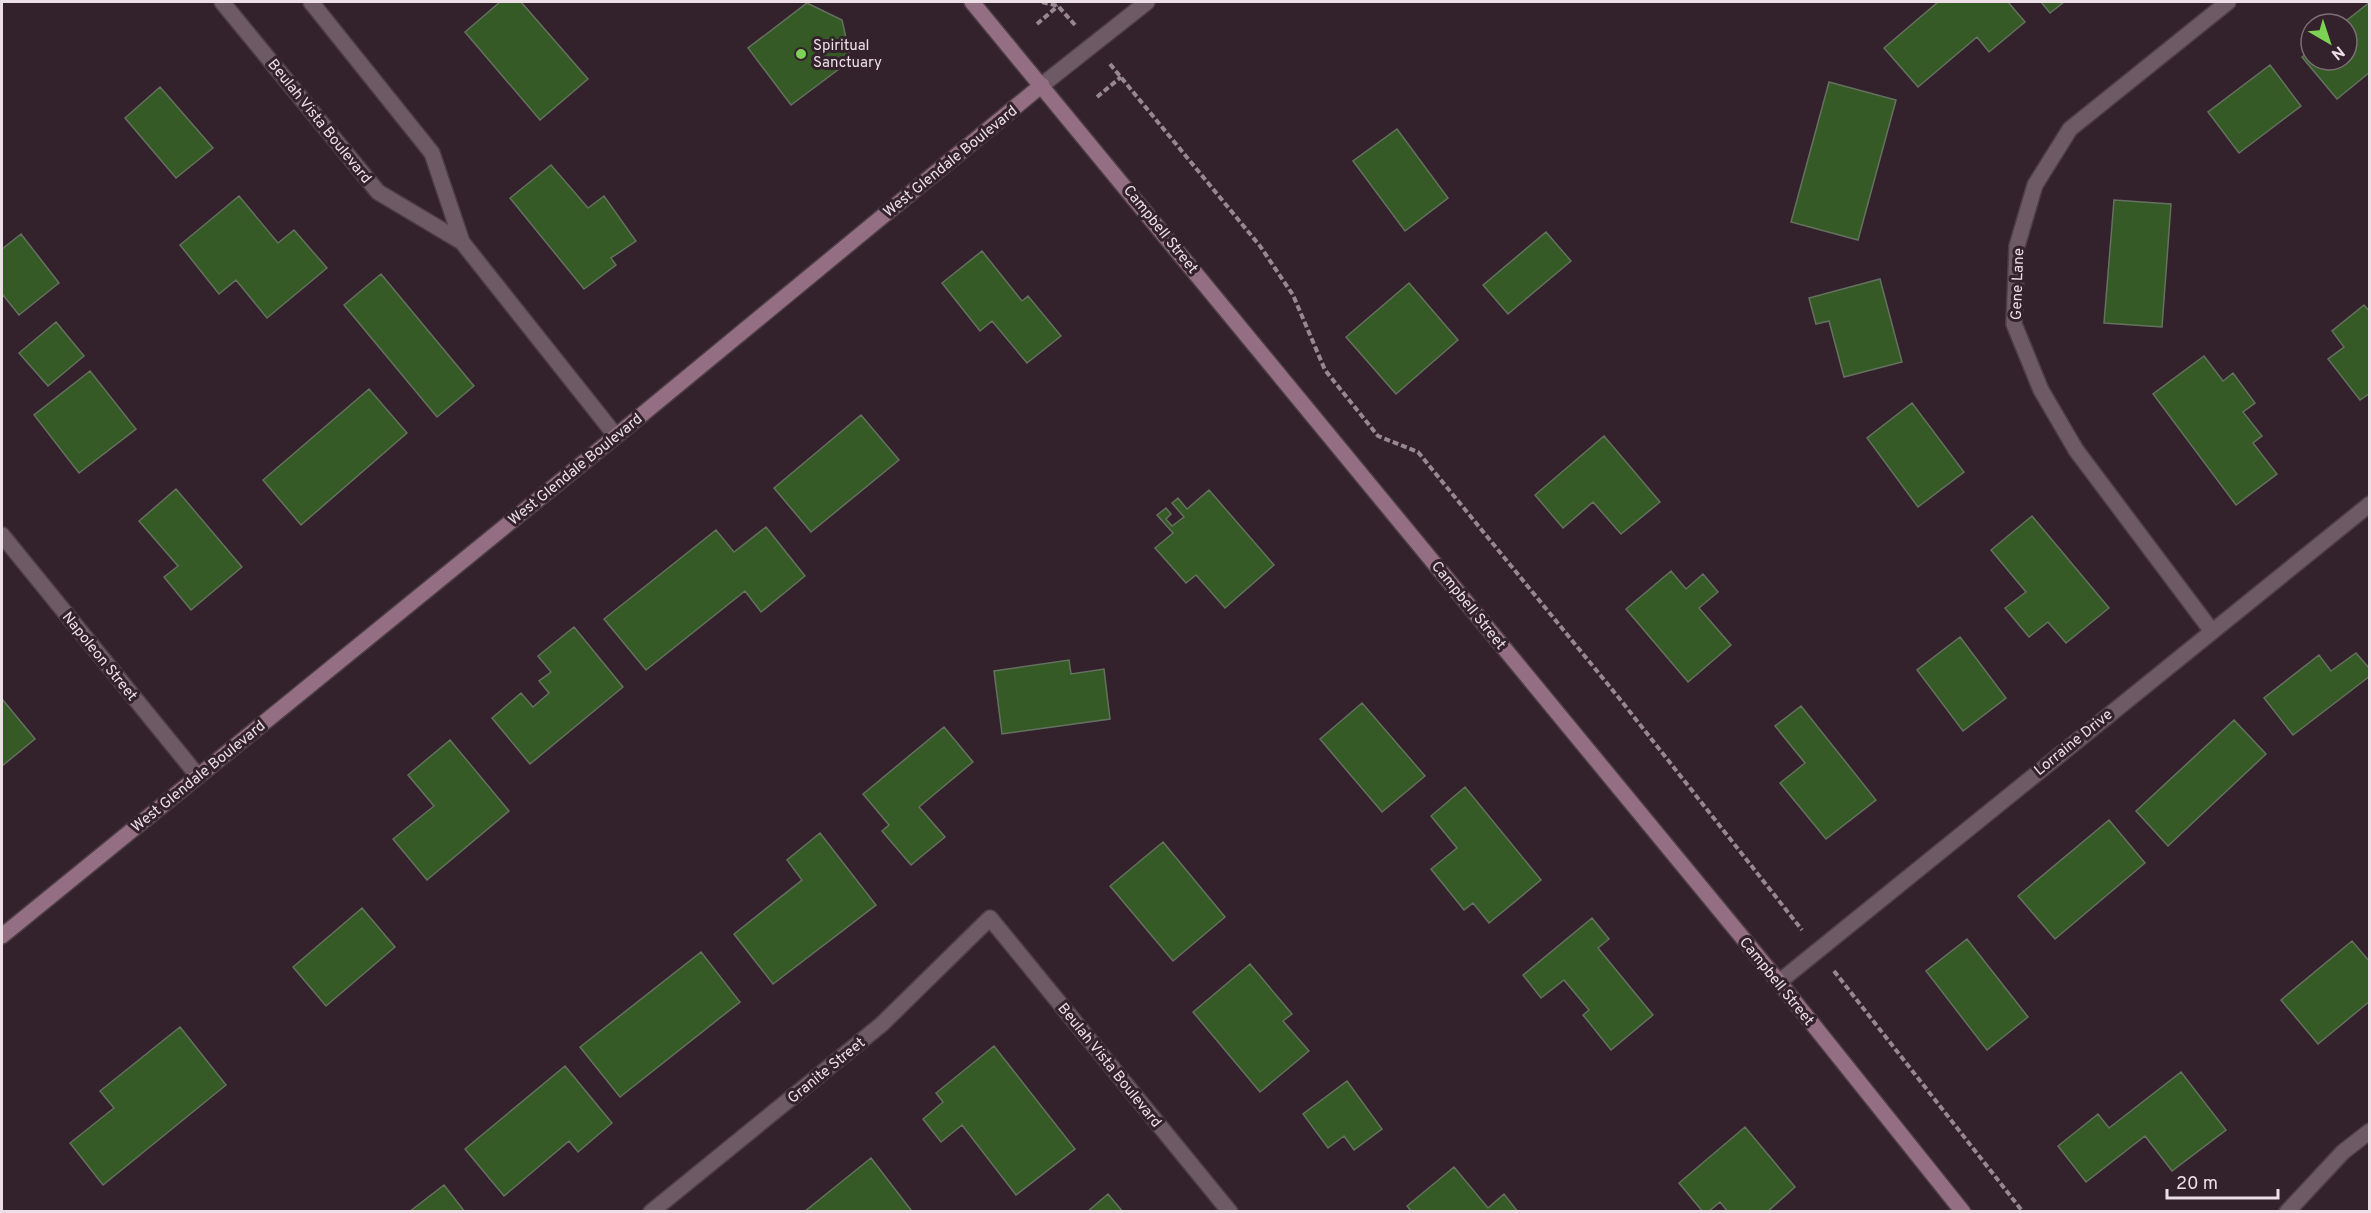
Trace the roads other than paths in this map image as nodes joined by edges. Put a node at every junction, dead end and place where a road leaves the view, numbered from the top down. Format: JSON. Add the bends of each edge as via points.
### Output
{"nodes":[{"id":1,"x":222,"y":2,"type":"edge"},
{"id":2,"x":311,"y":2,"type":"edge"},
{"id":3,"x":972,"y":2,"type":"edge"},
{"id":4,"x":1147,"y":2,"type":"edge"},
{"id":5,"x":2228,"y":2,"type":"edge"},
{"id":6,"x":1042,"y":85,"type":"junction"},
{"id":7,"x":462,"y":242,"type":"junction"},
{"id":8,"x":616,"y":436,"type":"junction"},
{"id":9,"x":2370,"y":504,"type":"edge"},
{"id":10,"x":2,"y":536,"type":"edge"},
{"id":11,"x":2211,"y":630,"type":"junction"},
{"id":12,"x":198,"y":776,"type":"junction"},
{"id":13,"x":990,"y":918,"type":"joint"},
{"id":14,"x":2,"y":936,"type":"edge"},
{"id":15,"x":1779,"y":982,"type":"junction"},
{"id":16,"x":2370,"y":1131,"type":"edge"},
{"id":17,"x":651,"y":1212,"type":"edge"},
{"id":18,"x":1230,"y":1212,"type":"edge"},
{"id":19,"x":1963,"y":1212,"type":"edge"},
{"id":20,"x":2287,"y":1212,"type":"edge"}],
"edges":[{"from":1,"to":7,"type":"street","name":"Beulah Vista Boulevard","via":[[378,192]]},
{"from":2,"to":7,"type":"street","name":"Beulah Vista Boulevard","via":[[432,153]]},
{"from":3,"to":6,"type":"main road","name":"Campbell Street"},
{"from":4,"to":6,"type":"street","name":"West Glendale Boulevard"},
{"from":5,"to":11,"type":"street","name":"Gene Lane","via":[[2070,129],[2035,185],[2017,246],[2014,324],[2042,390],[2076,450]]},
{"from":6,"to":8,"type":"main road","name":"West Glendale Boulevard"},
{"from":6,"to":15,"type":"main road","name":"Campbell Street"},
{"from":7,"to":8,"type":"street","name":"Beulah Vista Boulevard"},
{"from":8,"to":12,"type":"main road","name":"West Glendale Boulevard"},
{"from":9,"to":11,"type":"street","name":"Lorraine Drive"},
{"from":10,"to":12,"type":"street","name":"Napoleon Street"},
{"from":11,"to":15,"type":"street","name":"Lorraine Drive"},
{"from":12,"to":14,"type":"main road","name":"West Glendale Boulevard"},
{"from":13,"to":17,"type":"street","name":"Granite Street","via":[[882,1024]]},
{"from":13,"to":18,"type":"street","name":"Beulah Vista Boulevard"},
{"from":15,"to":19,"type":"main road","name":"Campbell Street"},
{"from":16,"to":20,"type":"street","via":[[2343,1152]]}]}
